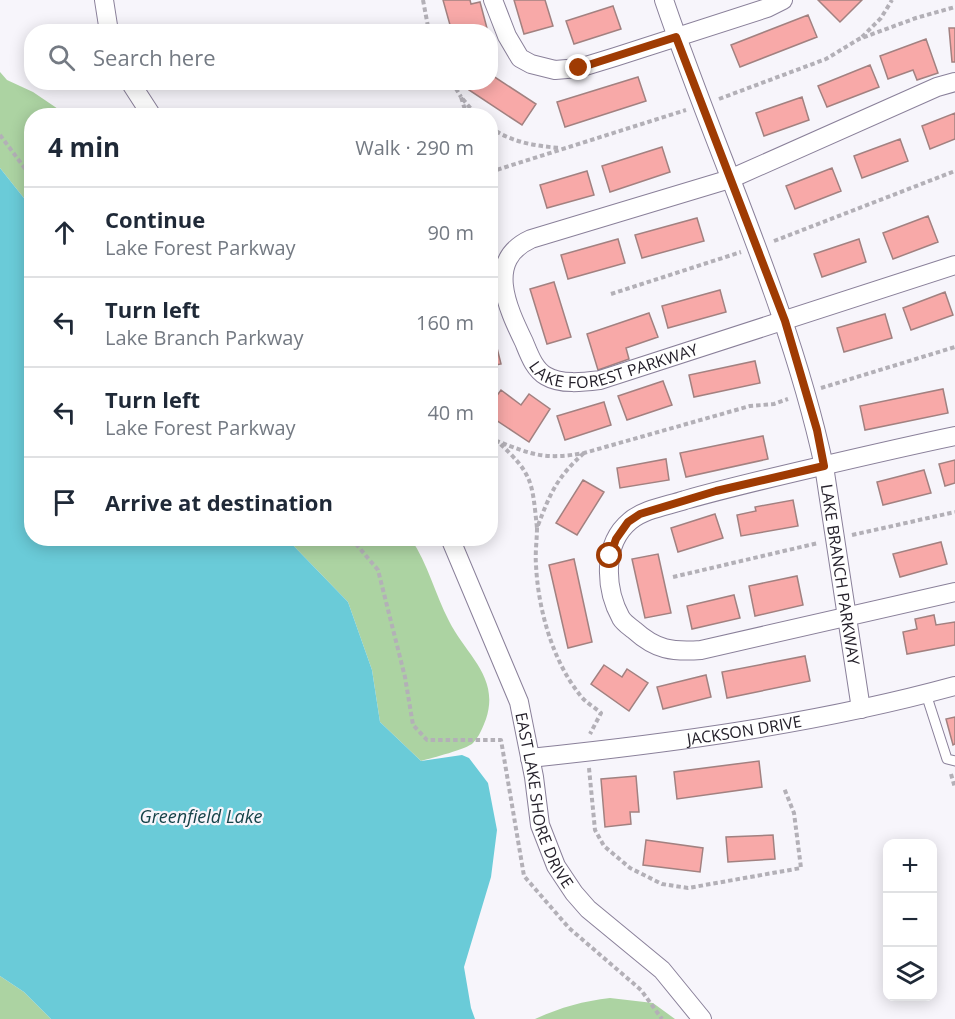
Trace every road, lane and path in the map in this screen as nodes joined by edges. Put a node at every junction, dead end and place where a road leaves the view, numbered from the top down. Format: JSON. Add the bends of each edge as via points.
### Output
{"nodes":[{"id":1,"x":104,"y":0,"type":"edge"},
{"id":2,"x":423,"y":0,"type":"edge"},
{"id":3,"x":493,"y":0,"type":"edge"},
{"id":4,"x":664,"y":0,"type":"edge"},
{"id":5,"x":783,"y":0,"type":"edge"},
{"id":6,"x":892,"y":0,"type":"edge"},
{"id":7,"x":955,"y":7,"type":"edge"},
{"id":8,"x":108,"y":24,"type":"edge"},
{"id":9,"x":428,"y":24,"type":"edge"},
{"id":10,"x":676,"y":37,"type":"junction"},
{"id":11,"x":955,"y":82,"type":"edge"},
{"id":12,"x":135,"y":90,"type":"edge"},
{"id":13,"x":457,"y":90,"type":"edge"},
{"id":14,"x":461,"y":97,"type":"junction"},
{"id":15,"x":147,"y":108,"type":"edge"},
{"id":16,"x":464,"y":108,"type":"edge"},
{"id":17,"x":470,"y":108,"type":"edge"},
{"id":18,"x":498,"y":133,"type":"edge"},
{"id":19,"x":0,"y":135,"type":"edge"},
{"id":20,"x":24,"y":167,"type":"edge"},
{"id":21,"x":498,"y":169,"type":"edge"},
{"id":22,"x":955,"y":171,"type":"edge"},
{"id":23,"x":730,"y":179,"type":"junction"},
{"id":24,"x":757,"y":248,"type":"junction"},
{"id":25,"x":955,"y":264,"type":"edge"},
{"id":26,"x":611,"y":294,"type":"dead end"},
{"id":27,"x":785,"y":321,"type":"junction"},
{"id":28,"x":955,"y":346,"type":"edge"},
{"id":29,"x":805,"y":392,"type":"junction"},
{"id":30,"x":955,"y":436,"type":"edge"},
{"id":31,"x":498,"y":441,"type":"edge"},
{"id":32,"x":498,"y":442,"type":"edge"},
{"id":33,"x":584,"y":453,"type":"junction"},
{"id":34,"x":824,"y":466,"type":"junction"},
{"id":35,"x":955,"y":512,"type":"edge"},
{"id":36,"x":537,"y":528,"type":"junction"},
{"id":37,"x":835,"y":539,"type":"junction"},
{"id":38,"x":358,"y":546,"type":"edge"},
{"id":39,"x":453,"y":546,"type":"edge"},
{"id":40,"x":673,"y":577,"type":"dead end"},
{"id":41,"x":955,"y":592,"type":"edge"},
{"id":42,"x":847,"y":617,"type":"junction"},
{"id":43,"x":955,"y":686,"type":"edge"},
{"id":44,"x":926,"y":694,"type":"junction"},
{"id":45,"x":861,"y":709,"type":"junction"},
{"id":46,"x":587,"y":752,"type":"junction"},
{"id":47,"x":531,"y":758,"type":"junction"},
{"id":48,"x":955,"y":761,"type":"edge"},
{"id":49,"x":784,"y":788,"type":"dead end"},
{"id":50,"x":662,"y":1019,"type":"edge"},
{"id":51,"x":702,"y":1019,"type":"edge"}],
"edges":[{"from":1,"to":8,"type":"street"},
{"from":2,"to":9,"type":"path"},
{"from":3,"to":10,"type":"street","via":[[513,48],[520,57],[540,68],[579,68]]},
{"from":4,"to":10,"type":"street","name":"LAKE BRANCH PARKWAY"},
{"from":5,"to":10,"type":"street"},
{"from":6,"to":7,"type":"path","via":[[881,18],[859,39]]},
{"from":10,"to":23,"type":"street","name":"LAKE BRANCH PARKWAY"},
{"from":11,"to":23,"type":"street","name":"LAKE FOREST PARKWAY"},
{"from":12,"to":15,"type":"street"},
{"from":13,"to":14,"type":"path"},
{"from":14,"to":16,"type":"path"},
{"from":14,"to":17,"type":"path"},
{"from":18,"to":21,"type":"path","via":[[535,146],[564,148]]},
{"from":19,"to":20,"type":"path"},
{"from":22,"to":24,"type":"path"},
{"from":23,"to":24,"type":"street","name":"LAKE BRANCH PARKWAY"},
{"from":23,"to":27,"type":"street","name":"LAKE FOREST PARKWAY","via":[[520,244],[509,254],[503,272],[516,327],[545,375],[581,382],[600,380]]},
{"from":24,"to":26,"type":"path"},
{"from":24,"to":27,"type":"street","name":"LAKE BRANCH PARKWAY"},
{"from":25,"to":27,"type":"street","name":"LAKE FOREST PARKWAY"},
{"from":27,"to":29,"type":"street","name":"LAKE BRANCH PARKWAY"},
{"from":28,"to":29,"type":"path"},
{"from":29,"to":33,"type":"path","via":[[774,404],[750,406]]},
{"from":29,"to":34,"type":"street","name":"LAKE BRANCH PARKWAY"},
{"from":30,"to":34,"type":"street"},
{"from":31,"to":33,"type":"path","via":[[533,455],[558,458]]},
{"from":32,"to":36,"type":"path","via":[[520,462],[533,486]]},
{"from":33,"to":36,"type":"path","via":[[565,470],[550,494]]},
{"from":34,"to":37,"type":"street","name":"LAKE BRANCH PARKWAY"},
{"from":34,"to":42,"type":"street","via":[[716,491],[640,514],[628,522],[616,539],[610,556],[610,581],[622,620],[645,640],[670,651],[701,650]]},
{"from":35,"to":37,"type":"path"},
{"from":36,"to":46,"type":"path","via":[[536,565],[550,637],[580,696],[601,713]]},
{"from":37,"to":40,"type":"path"},
{"from":37,"to":42,"type":"street","name":"LAKE BRANCH PARKWAY"},
{"from":38,"to":50,"type":"path","via":[[378,570],[413,725],[427,740],[501,740],[524,876],[569,928],[641,990]]},
{"from":39,"to":47,"type":"street","name":"EAST LAKE SHORE DRIVE","via":[[519,702]]},
{"from":41,"to":42,"type":"street"},
{"from":42,"to":45,"type":"street","name":"LAKE BRANCH PARKWAY"},
{"from":43,"to":44,"type":"street","name":"JACKSON DRIVE"},
{"from":44,"to":45,"type":"street","name":"JACKSON DRIVE"},
{"from":44,"to":48,"type":"lane","via":[[946,759]]},
{"from":45,"to":46,"type":"street","name":"JACKSON DRIVE","via":[[780,726]]},
{"from":46,"to":47,"type":"street","name":"JACKSON DRIVE"},
{"from":46,"to":49,"type":"path","via":[[595,830],[604,846],[630,868],[662,884],[688,888],[801,868],[794,813]]},
{"from":47,"to":51,"type":"street","name":"EAST LAKE SHORE DRIVE","via":[[540,825],[556,866],[588,909],[662,970]]}]}
